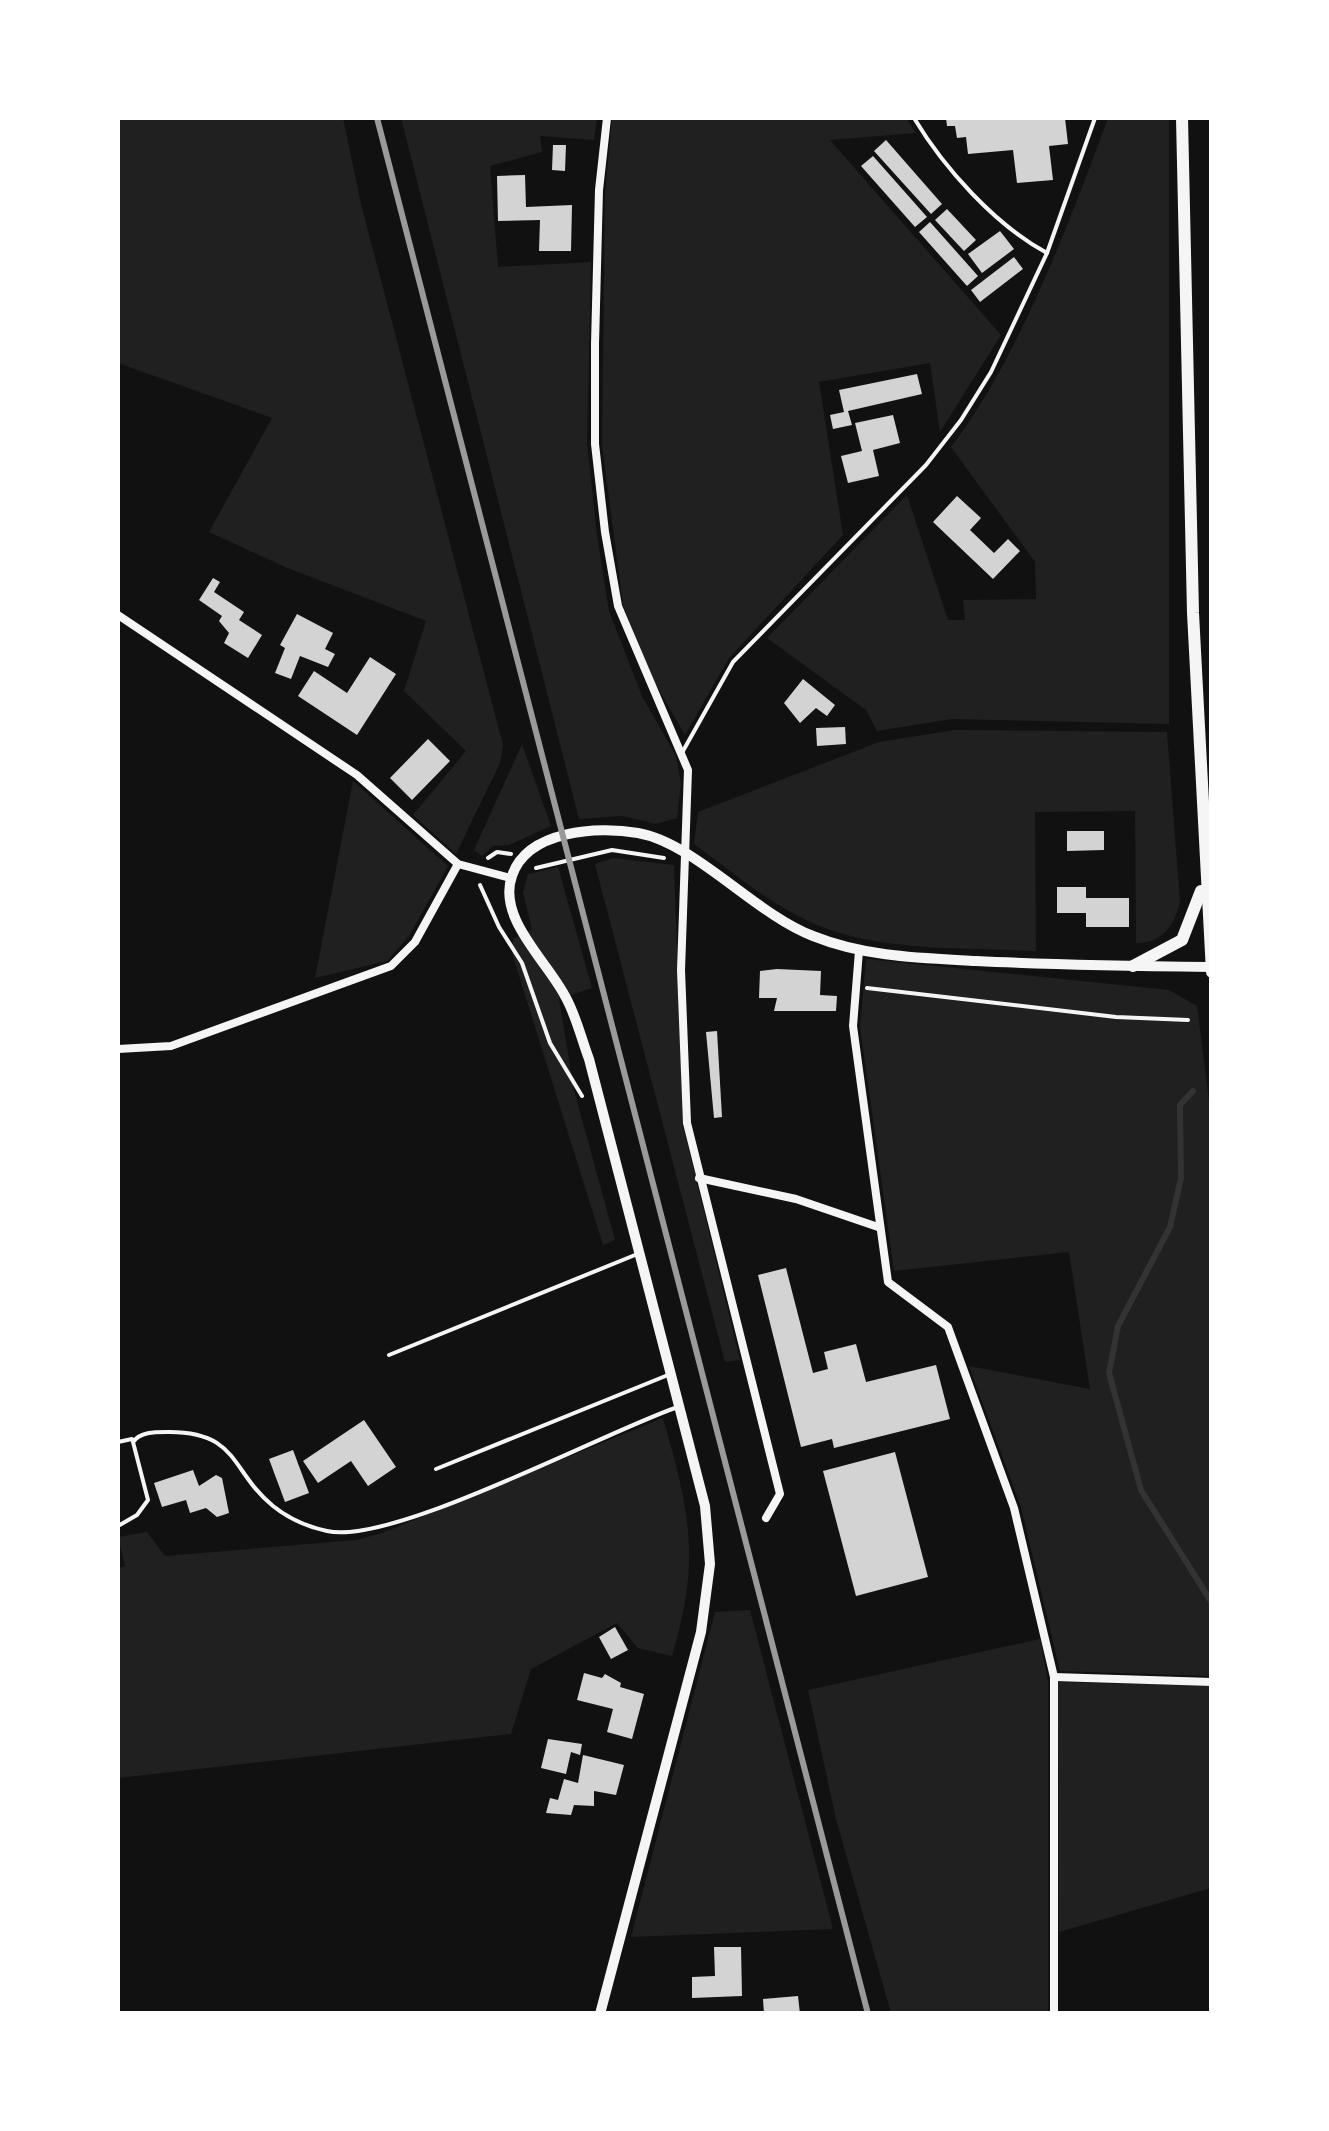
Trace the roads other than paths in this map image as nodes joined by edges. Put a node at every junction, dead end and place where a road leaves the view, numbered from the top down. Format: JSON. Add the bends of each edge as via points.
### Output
{"nodes":[{"id":1,"x":607,"y":118,"type":"edge"},
{"id":2,"x":914,"y":118,"type":"edge"},
{"id":3,"x":1095,"y":118,"type":"edge"},
{"id":4,"x":1182,"y":118,"type":"edge"},
{"id":5,"x":1047,"y":253,"type":"junction"},
{"id":6,"x":118,"y":615,"type":"edge"},
{"id":7,"x":684,"y":750,"type":"junction"},
{"id":8,"x":683,"y":853,"type":"junction"},
{"id":9,"x":458,"y":864,"type":"junction"},
{"id":10,"x":510,"y":878,"type":"junction"},
{"id":11,"x":1204,"y":879,"type":"junction"},
{"id":12,"x":859,"y":950,"type":"junction"},
{"id":13,"x":1132,"y":966,"type":"junction"},
{"id":14,"x":1211,"y":969,"type":"edge"},
{"id":15,"x":118,"y":1049,"type":"edge"},
{"id":16,"x":699,"y":1178,"type":"junction"},
{"id":17,"x":878,"y":1227,"type":"junction"},
{"id":18,"x":640,"y":1253,"type":"junction"},
{"id":19,"x":389,"y":1355,"type":"dead end"},
{"id":20,"x":670,"y":1374,"type":"junction"},
{"id":21,"x":680,"y":1407,"type":"junction"},
{"id":22,"x":134,"y":1438,"type":"junction"},
{"id":23,"x":118,"y":1442,"type":"edge"},
{"id":24,"x":436,"y":1469,"type":"dead end"},
{"id":25,"x":766,"y":1518,"type":"dead end"},
{"id":26,"x":118,"y":1526,"type":"edge"},
{"id":27,"x":1054,"y":1678,"type":"junction"},
{"id":28,"x":1212,"y":1682,"type":"edge"},
{"id":29,"x":600,"y":2014,"type":"edge"},
{"id":30,"x":1054,"y":2014,"type":"edge"}],
"edges":[{"from":1,"to":7,"type":"street","via":[[595,344],[605,532],[618,606],[644,676]]},
{"from":2,"to":5,"type":"lane","via":[[992,210]]},
{"from":3,"to":5,"type":"lane"},
{"from":4,"to":11,"type":"main road"},
{"from":5,"to":7,"type":"lane","via":[[961,420],[926,465],[733,662]]},
{"from":6,"to":9,"type":"street","via":[[357,775]]},
{"from":7,"to":8,"type":"street"},
{"from":8,"to":10,"type":"street","via":[[657,838],[601,832],[538,844]]},
{"from":8,"to":12,"type":"street","via":[[785,923]]},
{"from":8,"to":16,"type":"street","via":[[687,1123]]},
{"from":9,"to":10,"type":"street"},
{"from":9,"to":15,"type":"street","via":[[415,942],[391,966],[171,1046]]},
{"from":10,"to":18,"type":"street","via":[[509,902],[567,999],[584,1044]]},
{"from":11,"to":13,"type":"main road","via":[[1182,940]]},
{"from":11,"to":14,"type":"main road"},
{"from":12,"to":13,"type":"street"},
{"from":12,"to":17,"type":"street","via":[[852,1026]]},
{"from":13,"to":14,"type":"street"},
{"from":16,"to":17,"type":"street","via":[[796,1198]]},
{"from":16,"to":25,"type":"street","via":[[780,1494]]},
{"from":17,"to":27,"type":"street","via":[[888,1282],[948,1327],[1014,1508]]},
{"from":18,"to":19,"type":"lane"},
{"from":18,"to":20,"type":"street"},
{"from":20,"to":21,"type":"street"},
{"from":20,"to":24,"type":"lane"},
{"from":21,"to":22,"type":"lane","via":[[443,1505],[354,1534],[316,1528],[282,1512],[234,1455],[208,1439],[173,1432]]},
{"from":21,"to":29,"type":"street","via":[[705,1506],[710,1564],[701,1632]]},
{"from":22,"to":23,"type":"lane"},
{"from":22,"to":26,"type":"lane","via":[[148,1500]]},
{"from":27,"to":28,"type":"street"},
{"from":27,"to":30,"type":"street"}]}
